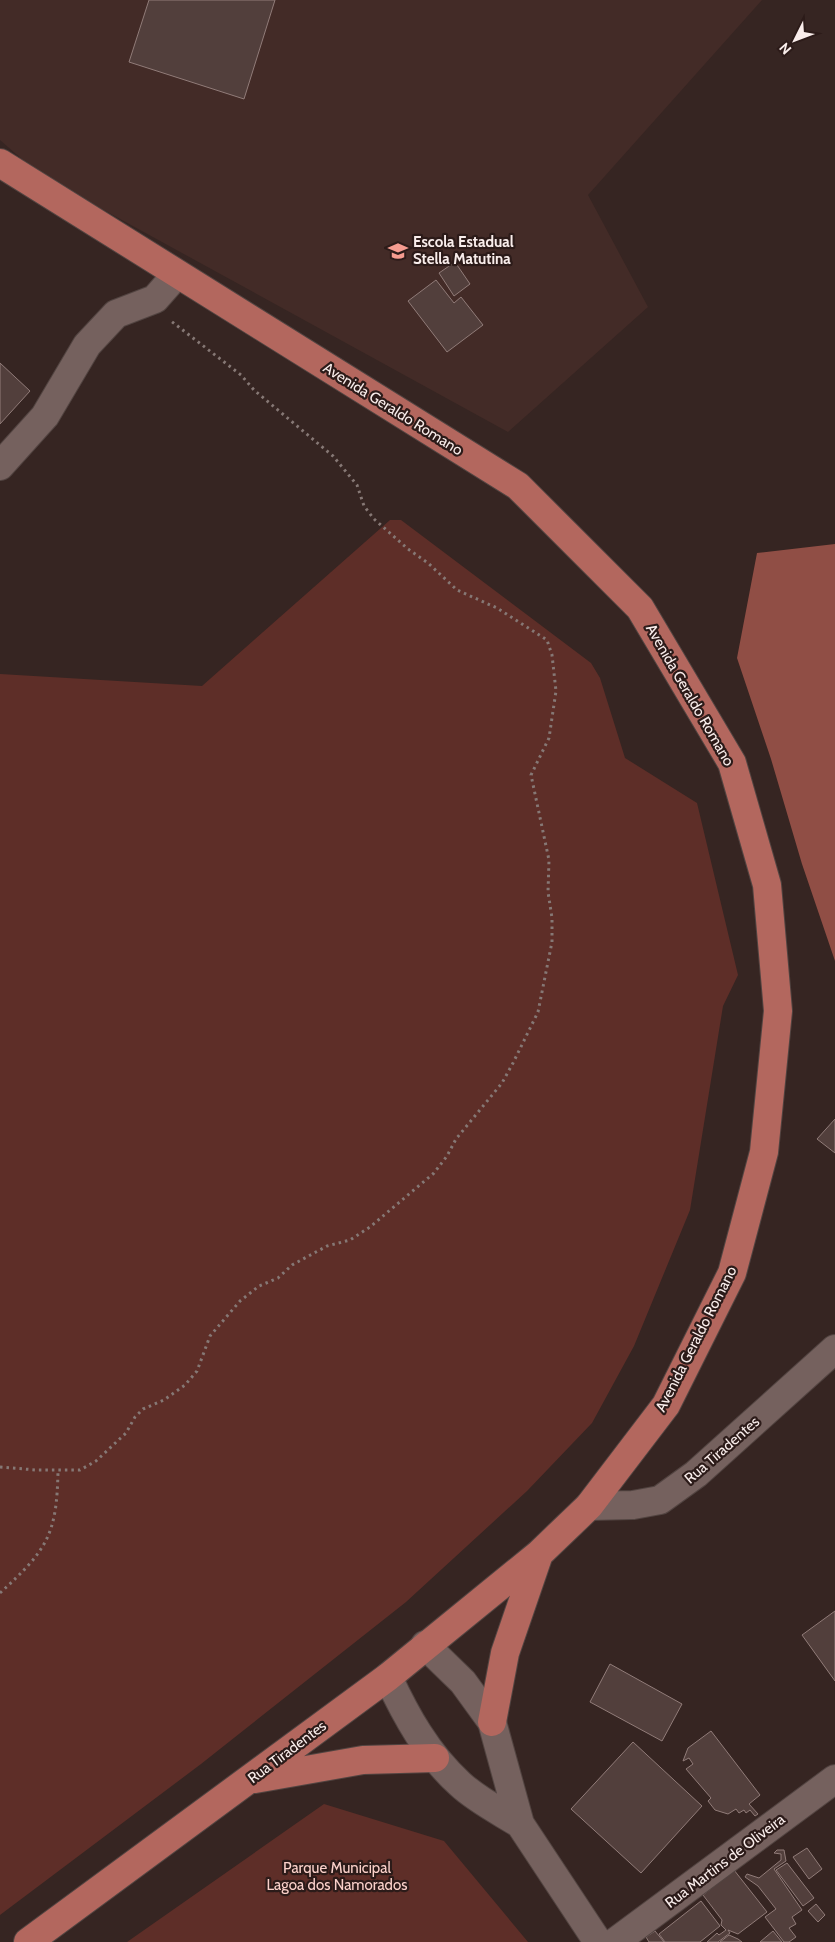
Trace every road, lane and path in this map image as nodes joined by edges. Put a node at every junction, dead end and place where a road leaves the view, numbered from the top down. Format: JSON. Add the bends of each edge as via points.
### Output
{"nodes":[{"id":1,"x":0,"y":163,"type":"edge"},
{"id":2,"x":177,"y":274,"type":"junction"},
{"id":3,"x":146,"y":303,"type":"junction"},
{"id":4,"x":0,"y":466,"type":"edge"},
{"id":5,"x":835,"y":1348,"type":"edge"},
{"id":6,"x":0,"y":1467,"type":"edge"},
{"id":7,"x":58,"y":1470,"type":"junction"},
{"id":8,"x":589,"y":1506,"type":"junction"},
{"id":9,"x":539,"y":1554,"type":"junction"},
{"id":10,"x":0,"y":1593,"type":"edge"},
{"id":11,"x":426,"y":1645,"type":"junction"},
{"id":12,"x":388,"y":1677,"type":"junction"},
{"id":13,"x":492,"y":1722,"type":"junction"},
{"id":14,"x":436,"y":1758,"type":"junction"},
{"id":15,"x":835,"y":1779,"type":"edge"},
{"id":16,"x":249,"y":1780,"type":"junction"},
{"id":17,"x":520,"y":1824,"type":"junction"},
{"id":18,"x":28,"y":1942,"type":"edge"},
{"id":19,"x":598,"y":1942,"type":"edge"},
{"id":20,"x":615,"y":1942,"type":"edge"}],
"edges":[{"from":1,"to":2,"type":"main road","name":"Avenida Geraldo Romano"},
{"from":2,"to":3,"type":"street","via":[[155,299]]},
{"from":2,"to":8,"type":"main road","name":"Avenida Geraldo Romano","via":[[518,486],[640,608],[732,763],[766,885],[778,1010],[764,1152],[732,1273],[666,1405]]},
{"from":3,"to":4,"type":"street","via":[[116,314],[86,346],[45,416]]},
{"from":3,"to":7,"type":"path","via":[[241,375],[254,390],[334,456],[357,485],[364,506],[374,519],[408,549],[457,590],[496,608],[546,640],[552,655],[556,691],[549,738],[531,776],[549,860],[552,942],[538,1012],[513,1063],[502,1083],[456,1139],[434,1173],[370,1228],[292,1265],[278,1278],[240,1301],[210,1336],[198,1371],[186,1385],[143,1409],[126,1432],[96,1461],[80,1470]]},
{"from":5,"to":8,"type":"street","name":"Rua Tiradentes","via":[[696,1474],[660,1500],[633,1505]]},
{"from":6,"to":7,"type":"path"},
{"from":7,"to":10,"type":"path","via":[[55,1514],[46,1543],[29,1567]]},
{"from":8,"to":9,"type":"main road","name":"Avenida Geraldo Romano"},
{"from":9,"to":11,"type":"main road","name":"Rua Tiradentes"},
{"from":9,"to":13,"type":"main road","via":[[505,1653]]},
{"from":11,"to":12,"type":"main road","name":"Rua Tiradentes"},
{"from":11,"to":13,"type":"street","via":[[463,1682]]},
{"from":12,"to":14,"type":"street","via":[[406,1716]]},
{"from":12,"to":16,"type":"main road","name":"Rua Tiradentes"},
{"from":13,"to":17,"type":"street"},
{"from":14,"to":16,"type":"main road","via":[[363,1760]]},
{"from":14,"to":17,"type":"street","via":[[461,1785]]},
{"from":15,"to":20,"type":"street","name":"Rua Martins de Oliveira"},
{"from":16,"to":18,"type":"main road","name":"Rua Tiradentes"},
{"from":17,"to":19,"type":"street"}]}
